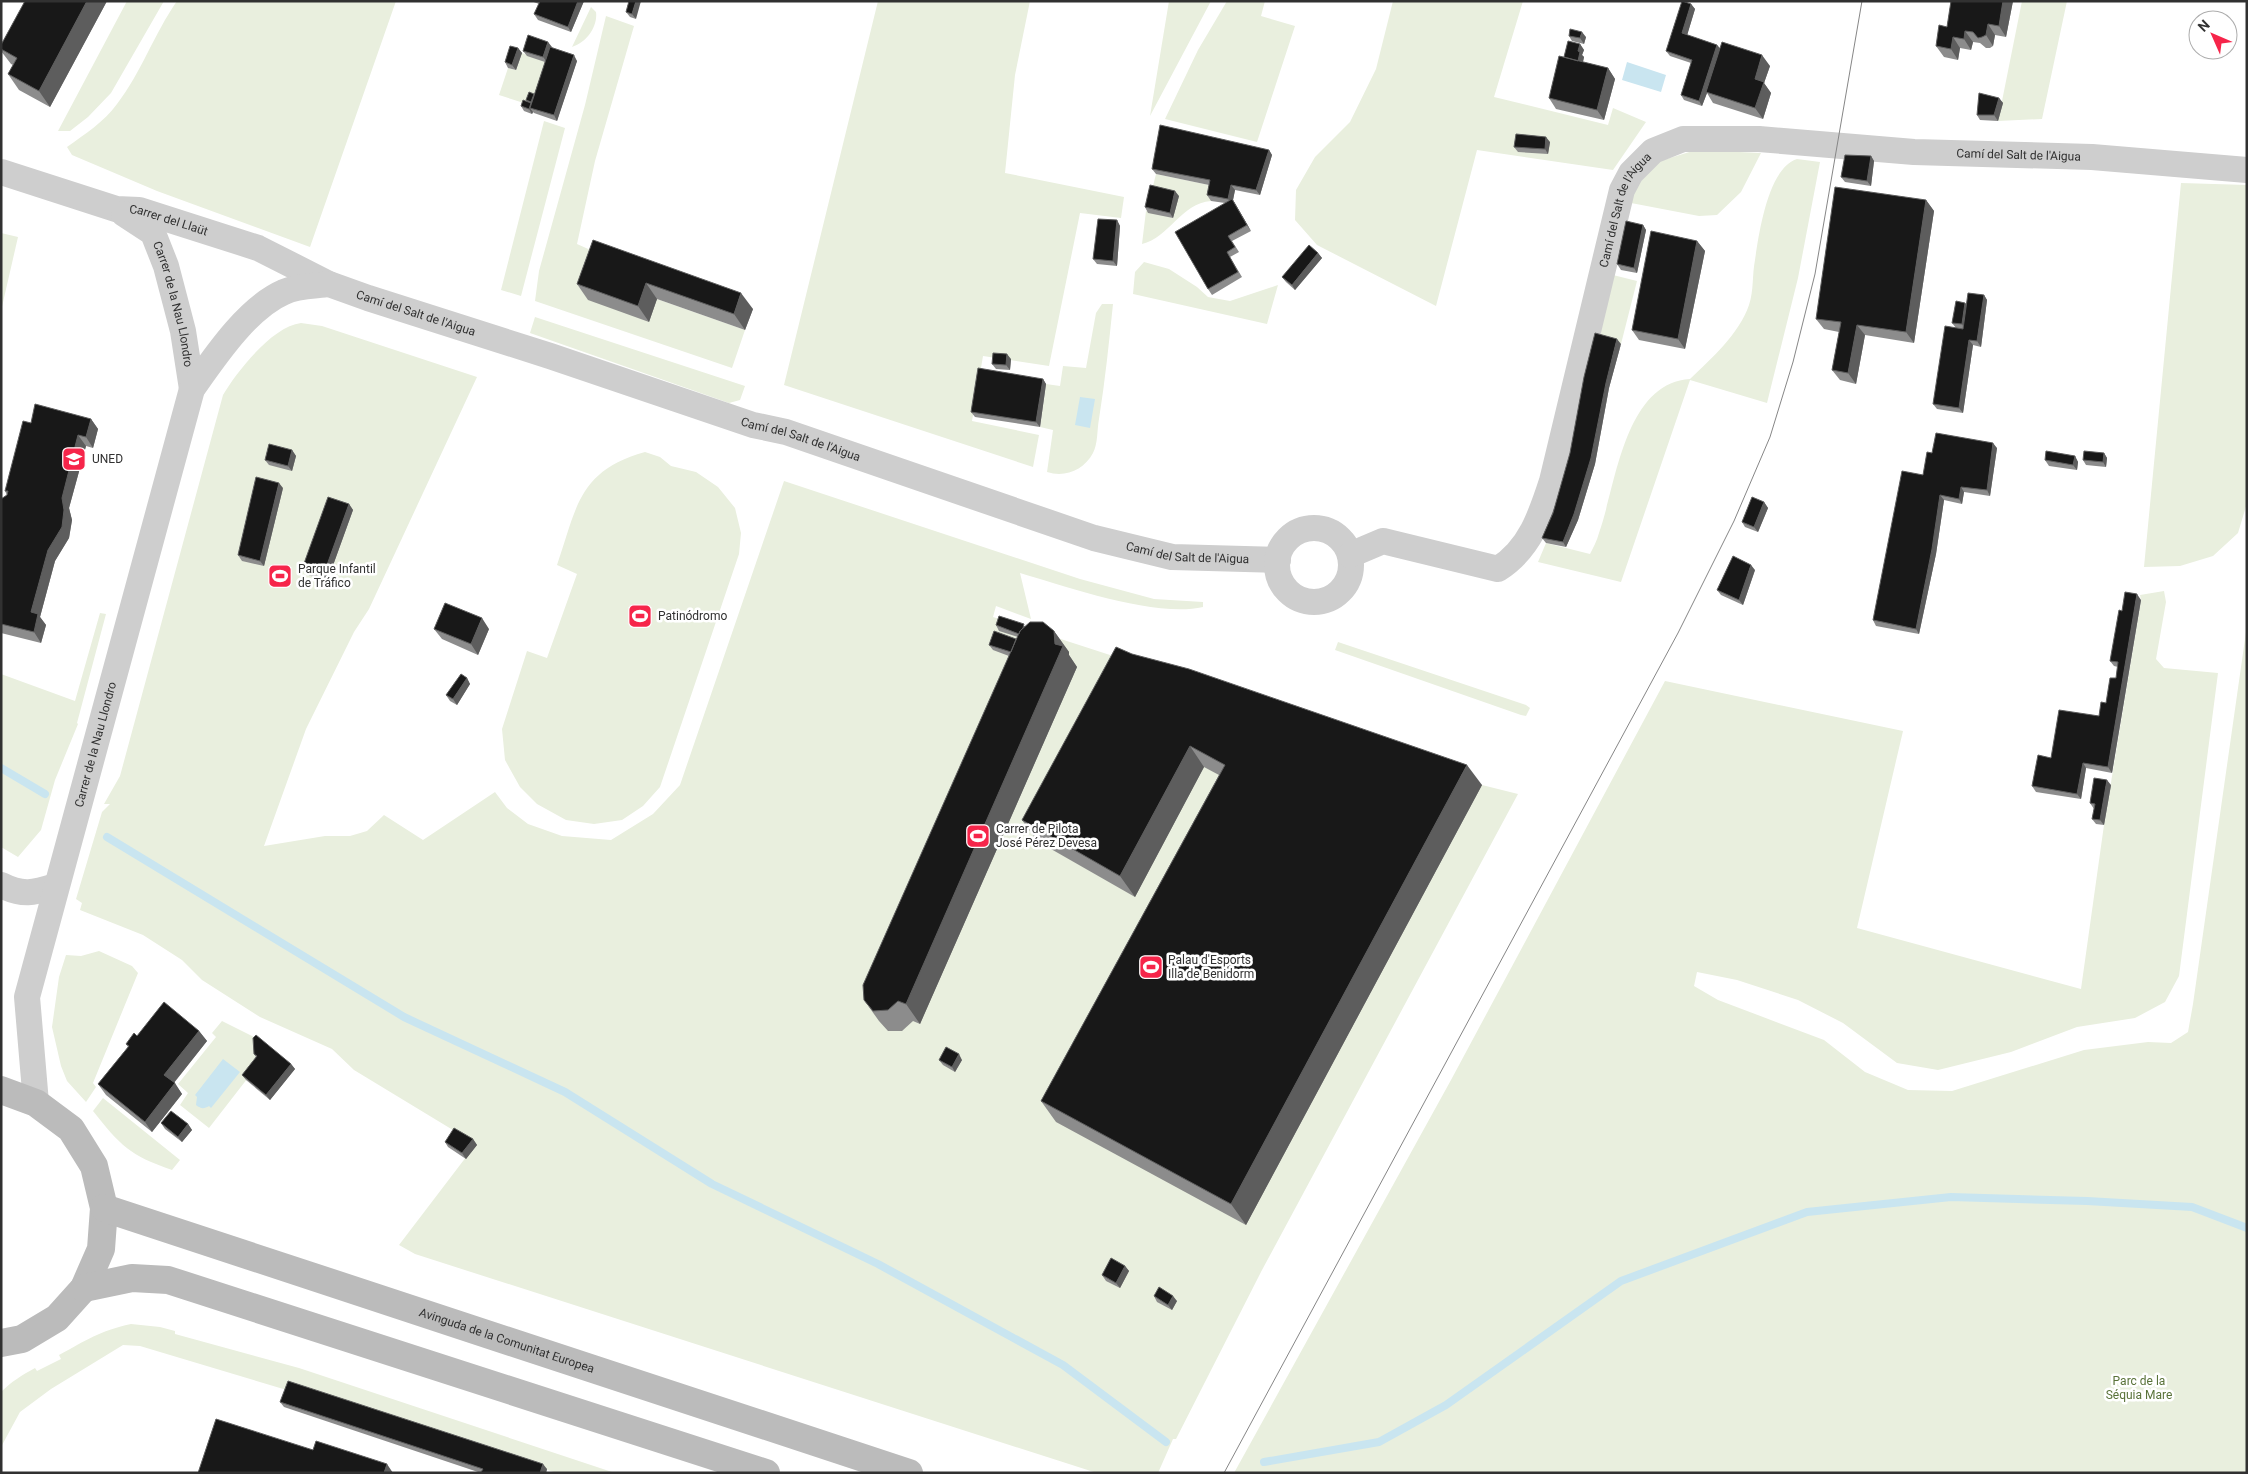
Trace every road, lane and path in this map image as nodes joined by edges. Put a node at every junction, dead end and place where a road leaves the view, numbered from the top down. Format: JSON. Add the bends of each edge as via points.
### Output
{"nodes":[{"id":1,"x":2247,"y":170,"type":"edge"},
{"id":2,"x":1,"y":172,"type":"edge"},
{"id":3,"x":116,"y":209,"type":"junction"},
{"id":4,"x":329,"y":284,"type":"junction"},
{"id":5,"x":192,"y":390,"type":"junction"},
{"id":6,"x":1350,"y":555,"type":"junction"},
{"id":7,"x":1278,"y":560,"type":"junction"},
{"id":8,"x":1,"y":885,"type":"edge"},
{"id":9,"x":56,"y":886,"type":"junction"},
{"id":10,"x":1,"y":1090,"type":"edge"},
{"id":11,"x":36,"y":1103,"type":"junction"},
{"id":12,"x":104,"y":1208,"type":"junction"},
{"id":13,"x":84,"y":1288,"type":"junction"},
{"id":14,"x":1,"y":1343,"type":"edge"},
{"id":15,"x":766,"y":1473,"type":"edge"},
{"id":16,"x":909,"y":1473,"type":"edge"}],
"edges":[{"from":1,"to":6,"type":"street","name":"Camí del Salt de l'Aigua","via":[[2092,157],[1914,152],[1759,140],[1683,139],[1653,151],[1631,173],[1622,190],[1552,481],[1539,522],[1524,546],[1512,560],[1498,569],[1383,541]]},
{"from":2,"to":3,"type":"street","name":"Carrer del Llaüt"},
{"from":3,"to":4,"type":"street","name":"Carrer del Llaüt","via":[[139,210],[258,248]]},
{"from":3,"to":5,"type":"street","name":"Carrer de la Nau Llondro","via":[[153,234],[166,266],[183,331]]},
{"from":4,"to":5,"type":"street","name":"Carrer de la Nau Llondro","via":[[284,292],[260,308],[227,340]]},
{"from":4,"to":7,"type":"street","name":"Camí del Salt de l'Aigua","via":[[753,425],[786,432],[1094,538],[1172,558]]},
{"from":5,"to":9,"type":"street","name":"Carrer de la Nau Llondro"},
{"from":6,"to":7,"type":"street","via":[[1337,535],[1314,528],[1292,536],[1280,551]]},
{"from":6,"to":7,"type":"street","via":[[1351,567],[1342,589],[1321,601],[1302,599],[1286,588],[1279,575]]},
{"from":8,"to":9,"type":"street","via":[[33,893]]},
{"from":9,"to":11,"type":"street","name":"Carrer de la Nau Llondro","via":[[27,997]]},
{"from":10,"to":11,"type":"main road"},
{"from":11,"to":12,"type":"main road","via":[[71,1129],[94,1166]]},
{"from":12,"to":13,"type":"main road","via":[[101,1250]]},
{"from":12,"to":16,"type":"main road","name":"Avinguda de la Comunitat Europea"},
{"from":13,"to":14,"type":"main road","via":[[56,1318],[22,1339]]},
{"from":13,"to":15,"type":"main road","via":[[132,1278],[168,1280]]}]}
